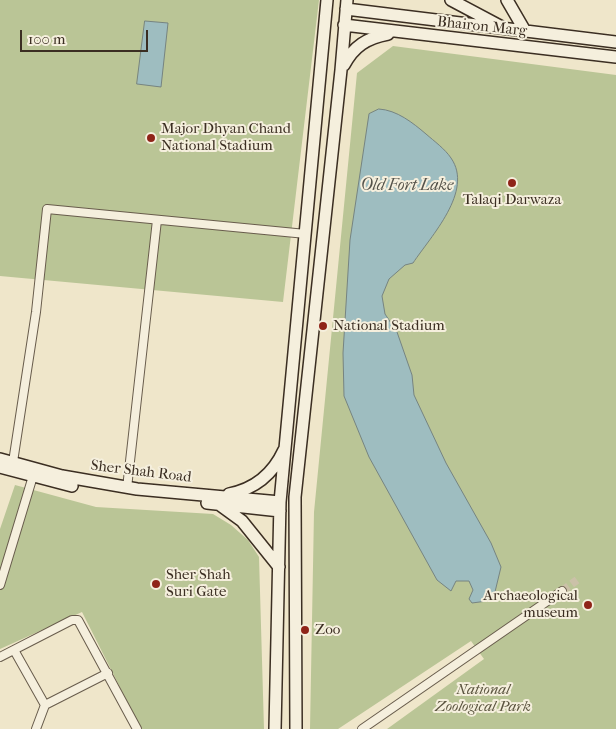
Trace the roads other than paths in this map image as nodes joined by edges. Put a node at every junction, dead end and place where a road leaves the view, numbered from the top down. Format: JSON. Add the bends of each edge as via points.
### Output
{"nodes":[{"id":1,"x":327,"y":0,"type":"edge"},
{"id":2,"x":451,"y":0,"type":"edge"},
{"id":3,"x":507,"y":0,"type":"edge"},
{"id":4,"x":346,"y":4,"type":"edge"},
{"id":5,"x":344,"y":25,"type":"junction"},
{"id":6,"x":508,"y":30,"type":"junction"},
{"id":7,"x":525,"y":31,"type":"junction"},
{"id":8,"x":397,"y":32,"type":"junction"},
{"id":9,"x":616,"y":42,"type":"edge"},
{"id":10,"x":616,"y":57,"type":"edge"},
{"id":11,"x":341,"y":70,"type":"junction"},
{"id":12,"x":157,"y":220,"type":"junction"},
{"id":13,"x":306,"y":234,"type":"junction"},
{"id":14,"x":287,"y":444,"type":"junction"},
{"id":15,"x":0,"y":459,"type":"edge"},
{"id":16,"x":13,"y":462,"type":"junction"},
{"id":17,"x":0,"y":467,"type":"edge"},
{"id":18,"x":33,"y":476,"type":"junction"},
{"id":19,"x":127,"y":488,"type":"junction"},
{"id":20,"x":210,"y":496,"type":"junction"},
{"id":21,"x":218,"y":504,"type":"junction"},
{"id":22,"x":264,"y":505,"type":"junction"},
{"id":23,"x":280,"y":506,"type":"junction"},
{"id":24,"x":279,"y":568,"type":"junction"},
{"id":25,"x":0,"y":585,"type":"edge"},
{"id":26,"x":562,"y":591,"type":"tunnel mouth"},
{"id":27,"x":14,"y":650,"type":"junction"},
{"id":28,"x":0,"y":657,"type":"edge"},
{"id":29,"x":108,"y":673,"type":"junction"},
{"id":30,"x":45,"y":705,"type":"junction"},
{"id":31,"x":36,"y":729,"type":"edge"},
{"id":32,"x":137,"y":729,"type":"edge"},
{"id":33,"x":275,"y":729,"type":"edge"},
{"id":34,"x":296,"y":729,"type":"edge"},
{"id":35,"x":362,"y":729,"type":"edge"}],
"edges":[{"from":1,"to":13,"type":"main road"},
{"from":2,"to":6,"type":"main road"},
{"from":3,"to":7,"type":"main road"},
{"from":4,"to":5,"type":"main road"},
{"from":4,"to":6,"type":"main road","name":"Bhairon Marg"},
{"from":5,"to":8,"type":"main road","name":"Bhairon Marg"},
{"from":5,"to":11,"type":"main road"},
{"from":6,"to":7,"type":"main road","name":"Bhairon Marg"},
{"from":7,"to":9,"type":"main road","name":"Bhairon Marg"},
{"from":8,"to":10,"type":"main road","name":"Bhairon Marg"},
{"from":8,"to":11,"type":"main road","via":[[374,37],[358,45]]},
{"from":11,"to":34,"type":"main road","via":[[295,497]]},
{"from":12,"to":13,"type":"street"},
{"from":12,"to":16,"type":"street","via":[[47,209],[36,312]]},
{"from":12,"to":19,"type":"street"},
{"from":13,"to":14,"type":"main road"},
{"from":14,"to":20,"type":"main road","via":[[264,479],[238,492]]},
{"from":14,"to":23,"type":"main road"},
{"from":15,"to":16,"type":"main road","name":"Sher Shah Road"},
{"from":16,"to":19,"type":"main road","name":"Sher Shah Road","via":[[62,476]]},
{"from":17,"to":18,"type":"main road","name":"Sher Shah Road"},
{"from":18,"to":21,"type":"main road","name":"Sher Shah Road","via":[[132,496]]},
{"from":18,"to":25,"type":"street"},
{"from":19,"to":20,"type":"main road","name":"Sher Shah Road"},
{"from":20,"to":22,"type":"main road","name":"Sher Shah Road"},
{"from":21,"to":22,"type":"main road","name":"Sher Shah Road"},
{"from":21,"to":24,"type":"main road","via":[[242,521]]},
{"from":22,"to":23,"type":"main road","name":"Sher Shah Road"},
{"from":23,"to":24,"type":"main road"},
{"from":24,"to":33,"type":"main road"},
{"from":26,"to":35,"type":"street"},
{"from":27,"to":28,"type":"street"},
{"from":27,"to":29,"type":"street","via":[[75,620],[80,622]]},
{"from":27,"to":30,"type":"street"},
{"from":29,"to":30,"type":"street"},
{"from":29,"to":32,"type":"street"},
{"from":30,"to":31,"type":"street"}]}
